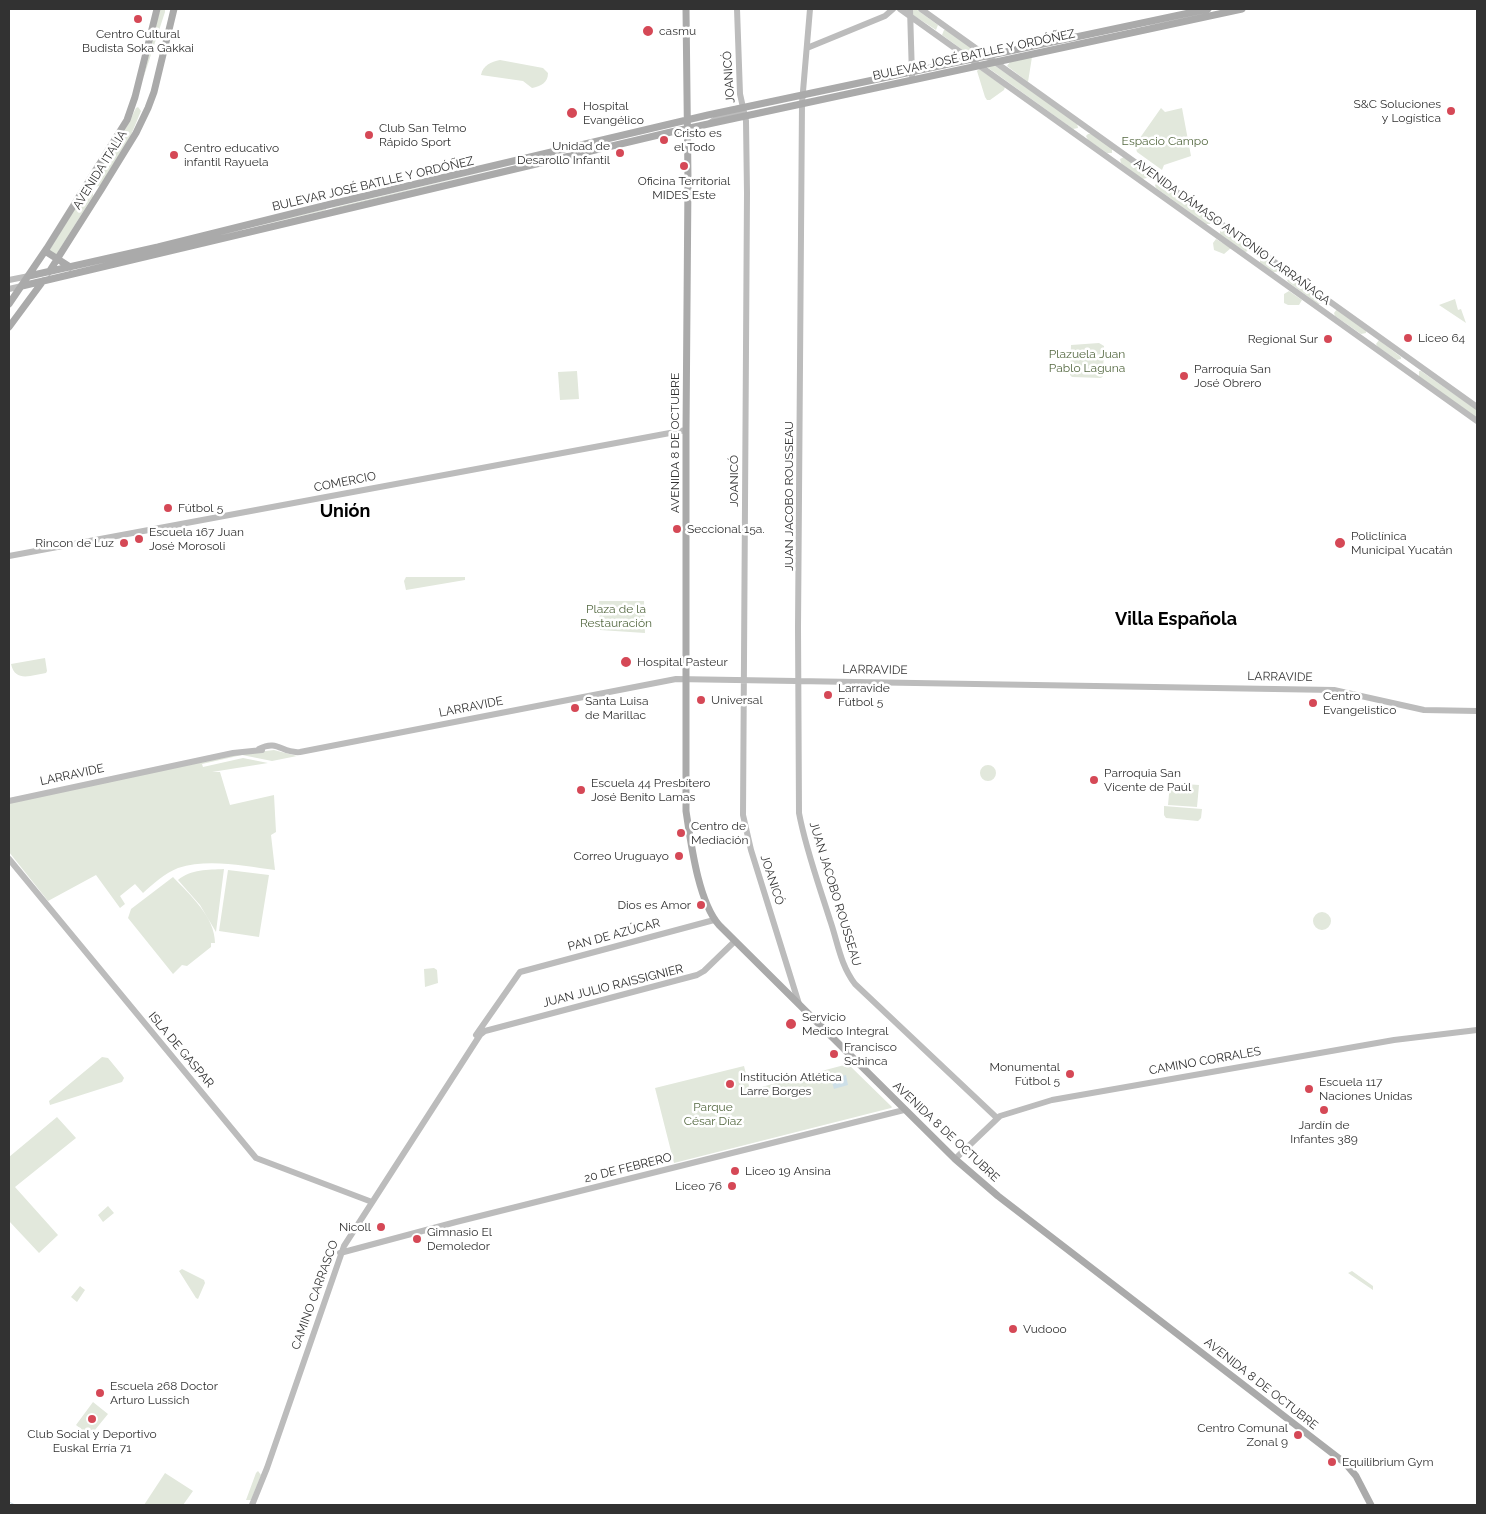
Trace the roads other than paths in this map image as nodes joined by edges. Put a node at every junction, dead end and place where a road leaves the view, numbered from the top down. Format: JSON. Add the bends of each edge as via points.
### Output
{"nodes":[{"id":1,"x":158,"y":9,"type":"edge"},
{"id":2,"x":174,"y":9,"type":"edge"},
{"id":3,"x":686,"y":9,"type":"edge"},
{"id":4,"x":737,"y":9,"type":"edge"},
{"id":5,"x":810,"y":9,"type":"edge"},
{"id":6,"x":894,"y":9,"type":"edge"},
{"id":7,"x":900,"y":9,"type":"edge"},
{"id":8,"x":921,"y":9,"type":"edge"},
{"id":9,"x":1208,"y":9,"type":"edge"},
{"id":10,"x":1242,"y":9,"type":"edge"},
{"id":11,"x":910,"y":12,"type":"edge"},
{"id":12,"x":944,"y":26,"type":"junction"},
{"id":13,"x":937,"y":34,"type":"junction"},
{"id":14,"x":807,"y":48,"type":"junction"},
{"id":15,"x":988,"y":56,"type":"junction"},
{"id":16,"x":972,"y":60,"type":"junction"},
{"id":17,"x":995,"y":62,"type":"junction"},
{"id":18,"x":979,"y":65,"type":"junction"},
{"id":19,"x":912,"y":76,"type":"junction"},
{"id":20,"x":802,"y":99,"type":"junction"},
{"id":21,"x":144,"y":107,"type":"dead end"},
{"id":22,"x":744,"y":112,"type":"junction"},
{"id":23,"x":688,"y":120,"type":"junction"},
{"id":24,"x":688,"y":129,"type":"junction"},
{"id":25,"x":136,"y":133,"type":"junction"},
{"id":26,"x":604,"y":139,"type":"junction"},
{"id":27,"x":570,"y":156,"type":"junction"},
{"id":28,"x":45,"y":251,"type":"junction"},
{"id":29,"x":57,"y":259,"type":"junction"},
{"id":30,"x":70,"y":267,"type":"junction"},
{"id":31,"x":49,"y":272,"type":"junction"},
{"id":32,"x":29,"y":276,"type":"junction"},
{"id":33,"x":9,"y":280,"type":"edge"},
{"id":34,"x":42,"y":281,"type":"junction"},
{"id":35,"x":22,"y":286,"type":"junction"},
{"id":36,"x":9,"y":289,"type":"edge"},
{"id":37,"x":9,"y":303,"type":"edge"},
{"id":38,"x":21,"y":310,"type":"junction"},
{"id":39,"x":9,"y":327,"type":"edge"},
{"id":40,"x":1477,"y":408,"type":"edge"},
{"id":41,"x":1477,"y":421,"type":"edge"},
{"id":42,"x":686,"y":430,"type":"junction"},
{"id":43,"x":9,"y":556,"type":"edge"},
{"id":44,"x":686,"y":679,"type":"junction"},
{"id":45,"x":744,"y":679,"type":"junction"},
{"id":46,"x":798,"y":680,"type":"junction"},
{"id":47,"x":1477,"y":710,"type":"edge"},
{"id":48,"x":9,"y":800,"type":"edge"},
{"id":49,"x":9,"y":860,"type":"edge"},
{"id":50,"x":714,"y":920,"type":"junction"},
{"id":51,"x":735,"y":941,"type":"junction"},
{"id":52,"x":845,"y":961,"type":"dead end"},
{"id":53,"x":520,"y":972,"type":"joint"},
{"id":54,"x":849,"y":976,"type":"junction"},
{"id":55,"x":799,"y":1005,"type":"junction"},
{"id":56,"x":1477,"y":1030,"type":"edge"},
{"id":57,"x":485,"y":1031,"type":"joint"},
{"id":58,"x":464,"y":1058,"type":"junction"},
{"id":59,"x":904,"y":1110,"type":"junction"},
{"id":60,"x":997,"y":1118,"type":"junction"},
{"id":61,"x":955,"y":1159,"type":"junction"},
{"id":62,"x":372,"y":1202,"type":"junction"},
{"id":63,"x":345,"y":1244,"type":"junction"},
{"id":64,"x":357,"y":1249,"type":"junction"},
{"id":65,"x":340,"y":1253,"type":"junction"},
{"id":66,"x":252,"y":1505,"type":"edge"},
{"id":67,"x":1371,"y":1505,"type":"edge"}],
"edges":[{"from":1,"to":28,"type":"main road","name":"AVENIDA ITALIA","via":[[127,120]]},
{"from":2,"to":25,"type":"main road","name":"AVENIDA ITALIA","via":[[154,92]]},
{"from":3,"to":23,"type":"main road","name":"AVENIDA 8 DE OCTUBRE"},
{"from":4,"to":22,"type":"street","name":"JOANICÓ","via":[[740,94]]},
{"from":5,"to":14,"type":"street","name":"JUAN JACOBO ROUSSEAU"},
{"from":6,"to":14,"type":"street","via":[[885,16]]},
{"from":7,"to":11,"type":"street","name":"AVENIDA DÁMASO ANTONIO LARRAÑAGA"},
{"from":8,"to":12,"type":"street","name":"AVENIDA DÁMASO ANTONIO LARRAÑAGA"},
{"from":9,"to":15,"type":"main road","name":"BULEVAR JOSÉ BATLLE Y ORDÓÑEZ"},
{"from":10,"to":17,"type":"main road","name":"BULEVAR JOSÉ BATLLE Y ORDÓÑEZ"},
{"from":11,"to":13,"type":"street","name":"AVENIDA DÁMASO ANTONIO LARRAÑAGA"},
{"from":11,"to":19,"type":"street"},
{"from":12,"to":13,"type":"street"},
{"from":12,"to":15,"type":"street","name":"AVENIDA DÁMASO ANTONIO LARRAÑAGA"},
{"from":13,"to":16,"type":"street","name":"AVENIDA DÁMASO ANTONIO LARRAÑAGA"},
{"from":14,"to":20,"type":"street","name":"JUAN JACOBO ROUSSEAU"},
{"from":15,"to":16,"type":"main road","name":"BULEVAR JOSÉ BATLLE Y ORDÓÑEZ"},
{"from":15,"to":17,"type":"street","name":"AVENIDA DÁMASO ANTONIO LARRAÑAGA"},
{"from":16,"to":18,"type":"street","name":"AVENIDA DÁMASO ANTONIO LARRAÑAGA"},
{"from":16,"to":19,"type":"main road","name":"BULEVAR JOSÉ BATLLE Y ORDÓÑEZ"},
{"from":17,"to":18,"type":"main road","name":"BULEVAR JOSÉ BATLLE Y ORDÓÑEZ"},
{"from":17,"to":40,"type":"street","name":"AVENIDA DÁMASO ANTONIO LARRAÑAGA"},
{"from":18,"to":19,"type":"main road","name":"BULEVAR JOSÉ BATLLE Y ORDÓÑEZ"},
{"from":18,"to":41,"type":"street","name":"AVENIDA DÁMASO ANTONIO LARRAÑAGA"},
{"from":19,"to":20,"type":"main road","name":"BULEVAR JOSÉ BATLLE Y ORDÓÑEZ","via":[[880,86]]},
{"from":19,"to":20,"type":"main road","name":"BULEVAR JOSÉ BATLLE Y ORDÓÑEZ","via":[[842,86],[837,91]]},
{"from":20,"to":22,"type":"main road","name":"BULEVAR JOSÉ BATLLE Y ORDÓÑEZ"},
{"from":20,"to":46,"type":"street","name":"JUAN JACOBO ROUSSEAU"},
{"from":21,"to":25,"type":"main road"},
{"from":22,"to":23,"type":"main road","name":"BULEVAR JOSÉ BATLLE Y ORDÓÑEZ"},
{"from":22,"to":24,"type":"main road","name":"BULEVAR JOSÉ BATLLE Y ORDÓÑEZ"},
{"from":22,"to":45,"type":"street","name":"JOANICÓ","via":[[747,193]]},
{"from":23,"to":24,"type":"main road","name":"AVENIDA 8 DE OCTUBRE"},
{"from":23,"to":26,"type":"main road","name":"BULEVAR JOSÉ BATLLE Y ORDÓÑEZ"},
{"from":24,"to":27,"type":"main road","name":"BULEVAR JOSÉ BATLLE Y ORDÓÑEZ"},
{"from":24,"to":42,"type":"main road","name":"AVENIDA 8 DE OCTUBRE"},
{"from":25,"to":29,"type":"main road","name":"AVENIDA ITALIA"},
{"from":26,"to":27,"type":"main road","via":[[597,145],[570,152]]},
{"from":26,"to":30,"type":"main road","name":"BULEVAR JOSÉ BATLLE Y ORDÓÑEZ"},
{"from":27,"to":34,"type":"main road","name":"BULEVAR JOSÉ BATLLE Y ORDÓÑEZ"},
{"from":28,"to":29,"type":"main road"},
{"from":28,"to":32,"type":"main road","name":"AVENIDA ITALIA"},
{"from":29,"to":30,"type":"main road"},
{"from":29,"to":31,"type":"main road","name":"AVENIDA ITALIA"},
{"from":30,"to":31,"type":"main road","name":"BULEVAR JOSÉ BATLLE Y ORDÓÑEZ"},
{"from":31,"to":32,"type":"main road","name":"BULEVAR JOSÉ BATLLE Y ORDÓÑEZ"},
{"from":31,"to":34,"type":"main road","name":"AVENIDA ITALIA"},
{"from":32,"to":33,"type":"street","name":"BULEVAR JOSÉ BATLLE Y ORDÓÑEZ"},
{"from":32,"to":35,"type":"main road","name":"AVENIDA ITALIA"},
{"from":34,"to":35,"type":"main road","name":"BULEVAR JOSÉ BATLLE Y ORDÓÑEZ"},
{"from":34,"to":38,"type":"main road","name":"AVENIDA ITALIA"},
{"from":35,"to":36,"type":"street","name":"BULEVAR JOSÉ BATLLE Y ORDÓÑEZ"},
{"from":35,"to":37,"type":"main road","name":"AVENIDA ITALIA"},
{"from":37,"to":38,"type":"main road"},
{"from":38,"to":39,"type":"main road","name":"AVENIDA ITALIA"},
{"from":42,"to":43,"type":"street","name":"COMERCIO"},
{"from":42,"to":44,"type":"main road","name":"AVENIDA 8 DE OCTUBRE"},
{"from":44,"to":45,"type":"street","name":"LARRAVIDE"},
{"from":44,"to":48,"type":"street","name":"LARRAVIDE","via":[[655,682],[300,752],[270,745]]},
{"from":44,"to":50,"type":"main road","name":"AVENIDA 8 DE OCTUBRE","via":[[686,812],[697,872]]},
{"from":45,"to":46,"type":"street","name":"LARRAVIDE"},
{"from":45,"to":55,"type":"street","name":"JOANICÓ","via":[[743,815]]},
{"from":46,"to":47,"type":"street","name":"LARRAVIDE","via":[[1334,690],[1424,710]]},
{"from":46,"to":54,"type":"street","name":"JUAN JACOBO ROUSSEAU","via":[[799,813],[842,964]]},
{"from":49,"to":62,"type":"street","name":"ISLA DE GASPAR","via":[[256,1158]]},
{"from":50,"to":51,"type":"main road","name":"AVENIDA 8 DE OCTUBRE"},
{"from":50,"to":53,"type":"street","name":"PAN DE AZÚCAR"},
{"from":51,"to":55,"type":"main road","name":"AVENIDA 8 DE OCTUBRE"},
{"from":51,"to":57,"type":"street","name":"JUAN JULIO RAISSIGNIER","via":[[697,975]]},
{"from":52,"to":54,"type":"street","name":"JUAN JACOBO ROUSSEAU"},
{"from":53,"to":58,"type":"street","name":"CAMINO CARRASCO"},
{"from":54,"to":60,"type":"street","name":"JUAN JACOBO ROUSSEAU"},
{"from":55,"to":59,"type":"main road","name":"AVENIDA 8 DE OCTUBRE"},
{"from":56,"to":60,"type":"street","name":"CAMINO CORRALES","via":[[1394,1040],[1052,1100]]},
{"from":57,"to":58,"type":"street","name":"CAMINO CARRASCO"},
{"from":58,"to":62,"type":"street","name":"CAMINO CARRASCO"},
{"from":59,"to":61,"type":"main road","name":"AVENIDA 8 DE OCTUBRE"},
{"from":59,"to":64,"type":"street","name":"20 DE FEBRERO"},
{"from":60,"to":61,"type":"street","name":"CAMINO CORRALES"},
{"from":61,"to":67,"type":"main road","name":"AVENIDA 8 DE OCTUBRE","via":[[998,1196],[1345,1463],[1356,1476]]},
{"from":62,"to":63,"type":"street","name":"CAMINO CARRASCO"},
{"from":63,"to":64,"type":"street"},
{"from":63,"to":65,"type":"street","name":"CAMINO CARRASCO"},
{"from":64,"to":65,"type":"street","name":"20 DE FEBRERO"},
{"from":65,"to":66,"type":"street","name":"CAMINO CARRASCO"}]}
